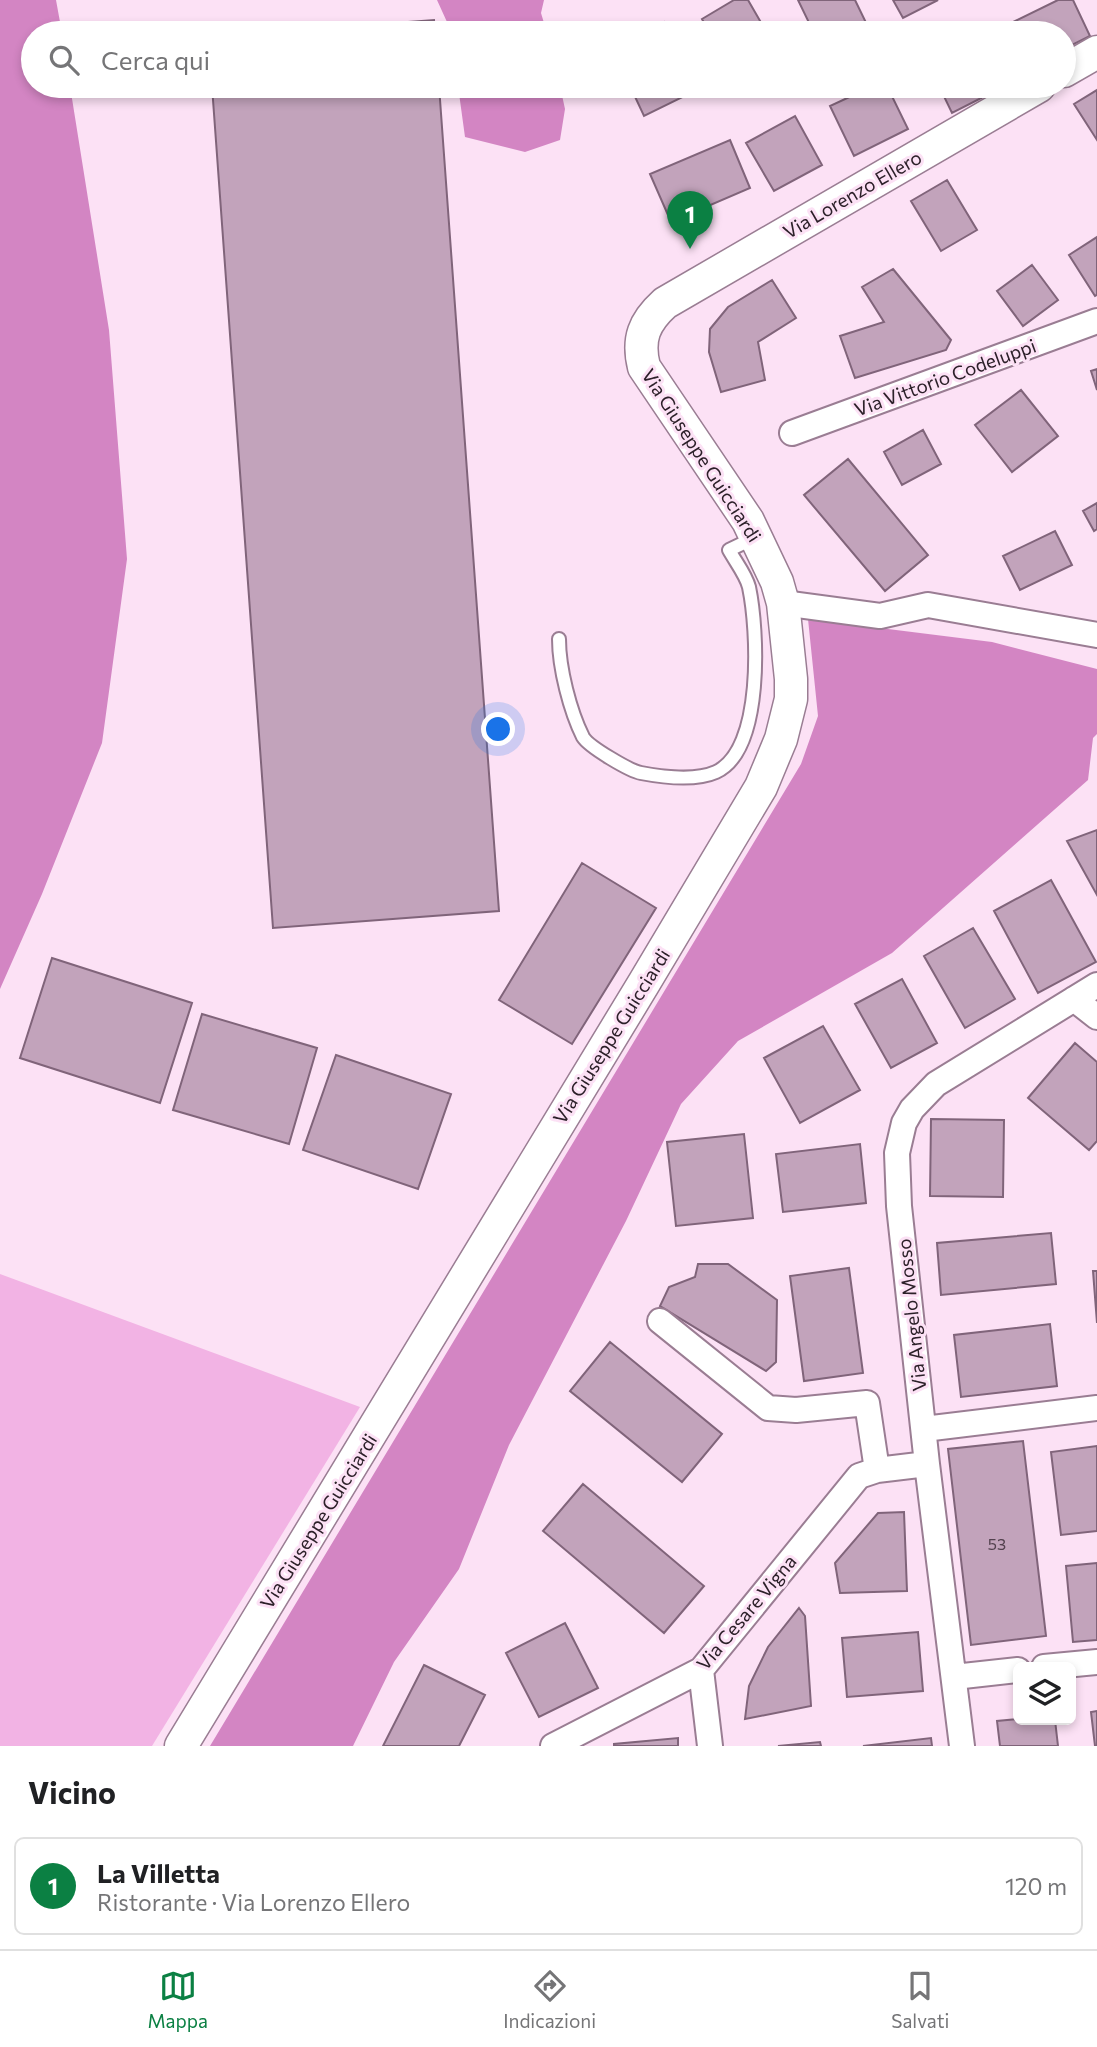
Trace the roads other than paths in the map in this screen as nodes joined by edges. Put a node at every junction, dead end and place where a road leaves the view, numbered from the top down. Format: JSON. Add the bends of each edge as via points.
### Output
{"nodes":[{"id":1,"x":1097,"y":52,"type":"edge"},
{"id":2,"x":1076,"y":64,"type":"edge"},
{"id":3,"x":1018,"y":98,"type":"edge"},
{"id":4,"x":665,"y":303,"type":"joint"},
{"id":5,"x":1097,"y":321,"type":"edge"},
{"id":6,"x":793,"y":433,"type":"dead end"},
{"id":7,"x":756,"y":537,"type":"junction"},
{"id":8,"x":783,"y":603,"type":"junction"},
{"id":9,"x":1097,"y":635,"type":"edge"},
{"id":10,"x":558,"y":639,"type":"dead end"},
{"id":11,"x":1097,"y":985,"type":"edge"},
{"id":12,"x":1074,"y":999,"type":"junction"},
{"id":13,"x":1097,"y":1017,"type":"edge"},
{"id":14,"x":660,"y":1321,"type":"dead end"},
{"id":15,"x":1097,"y":1408,"type":"edge"},
{"id":16,"x":924,"y":1430,"type":"junction"},
{"id":17,"x":927,"y":1464,"type":"junction"},
{"id":18,"x":877,"y":1470,"type":"junction"},
{"id":19,"x":1097,"y":1662,"type":"edge"},
{"id":20,"x":1076,"y":1664,"type":"edge"},
{"id":21,"x":701,"y":1670,"type":"junction"},
{"id":22,"x":1013,"y":1671,"type":"edge"},
{"id":23,"x":954,"y":1677,"type":"junction"},
{"id":24,"x":181,"y":1746,"type":"edge"},
{"id":25,"x":553,"y":1746,"type":"edge"},
{"id":26,"x":710,"y":1746,"type":"edge"},
{"id":27,"x":962,"y":1746,"type":"edge"}],
"edges":[{"from":1,"to":2,"type":"street"},
{"from":3,"to":4,"type":"street","name":"Via Lorenzo Ellero"},
{"from":4,"to":7,"type":"street","name":"Via Giuseppe Guicciardi","via":[[640,339],[644,367]]},
{"from":5,"to":6,"type":"street","name":"Via Vittorio Codeluppi"},
{"from":7,"to":8,"type":"street","name":"Via Giuseppe Guicciardi"},
{"from":7,"to":10,"type":"lane","via":[[729,550],[749,584],[755,648],[752,718],[734,756],[716,772],[682,777],[639,773],[584,739],[560,666]]},
{"from":8,"to":9,"type":"street","via":[[880,616],[928,606]]},
{"from":8,"to":24,"type":"street","name":"Via Giuseppe Guicciardi","via":[[791,699],[761,787]]},
{"from":11,"to":12,"type":"street","name":"Via Angelo Mosso"},
{"from":12,"to":13,"type":"street"},
{"from":12,"to":16,"type":"street","name":"Via Angelo Mosso","via":[[936,1084],[904,1124],[897,1153],[898,1188]]},
{"from":14,"to":18,"type":"street","via":[[768,1408],[867,1403]]},
{"from":15,"to":16,"type":"street"},
{"from":16,"to":17,"type":"street","name":"Via Angelo Mosso"},
{"from":17,"to":18,"type":"street"},
{"from":17,"to":23,"type":"street","name":"Via Angelo Mosso"},
{"from":18,"to":21,"type":"street","name":"Via Cesare Vigna","via":[[859,1476]]},
{"from":19,"to":20,"type":"street"},
{"from":21,"to":25,"type":"street","name":"Via Cesare Vigna"},
{"from":21,"to":26,"type":"street"},
{"from":22,"to":23,"type":"street"},
{"from":23,"to":27,"type":"street","name":"Via Angelo Mosso"}]}
